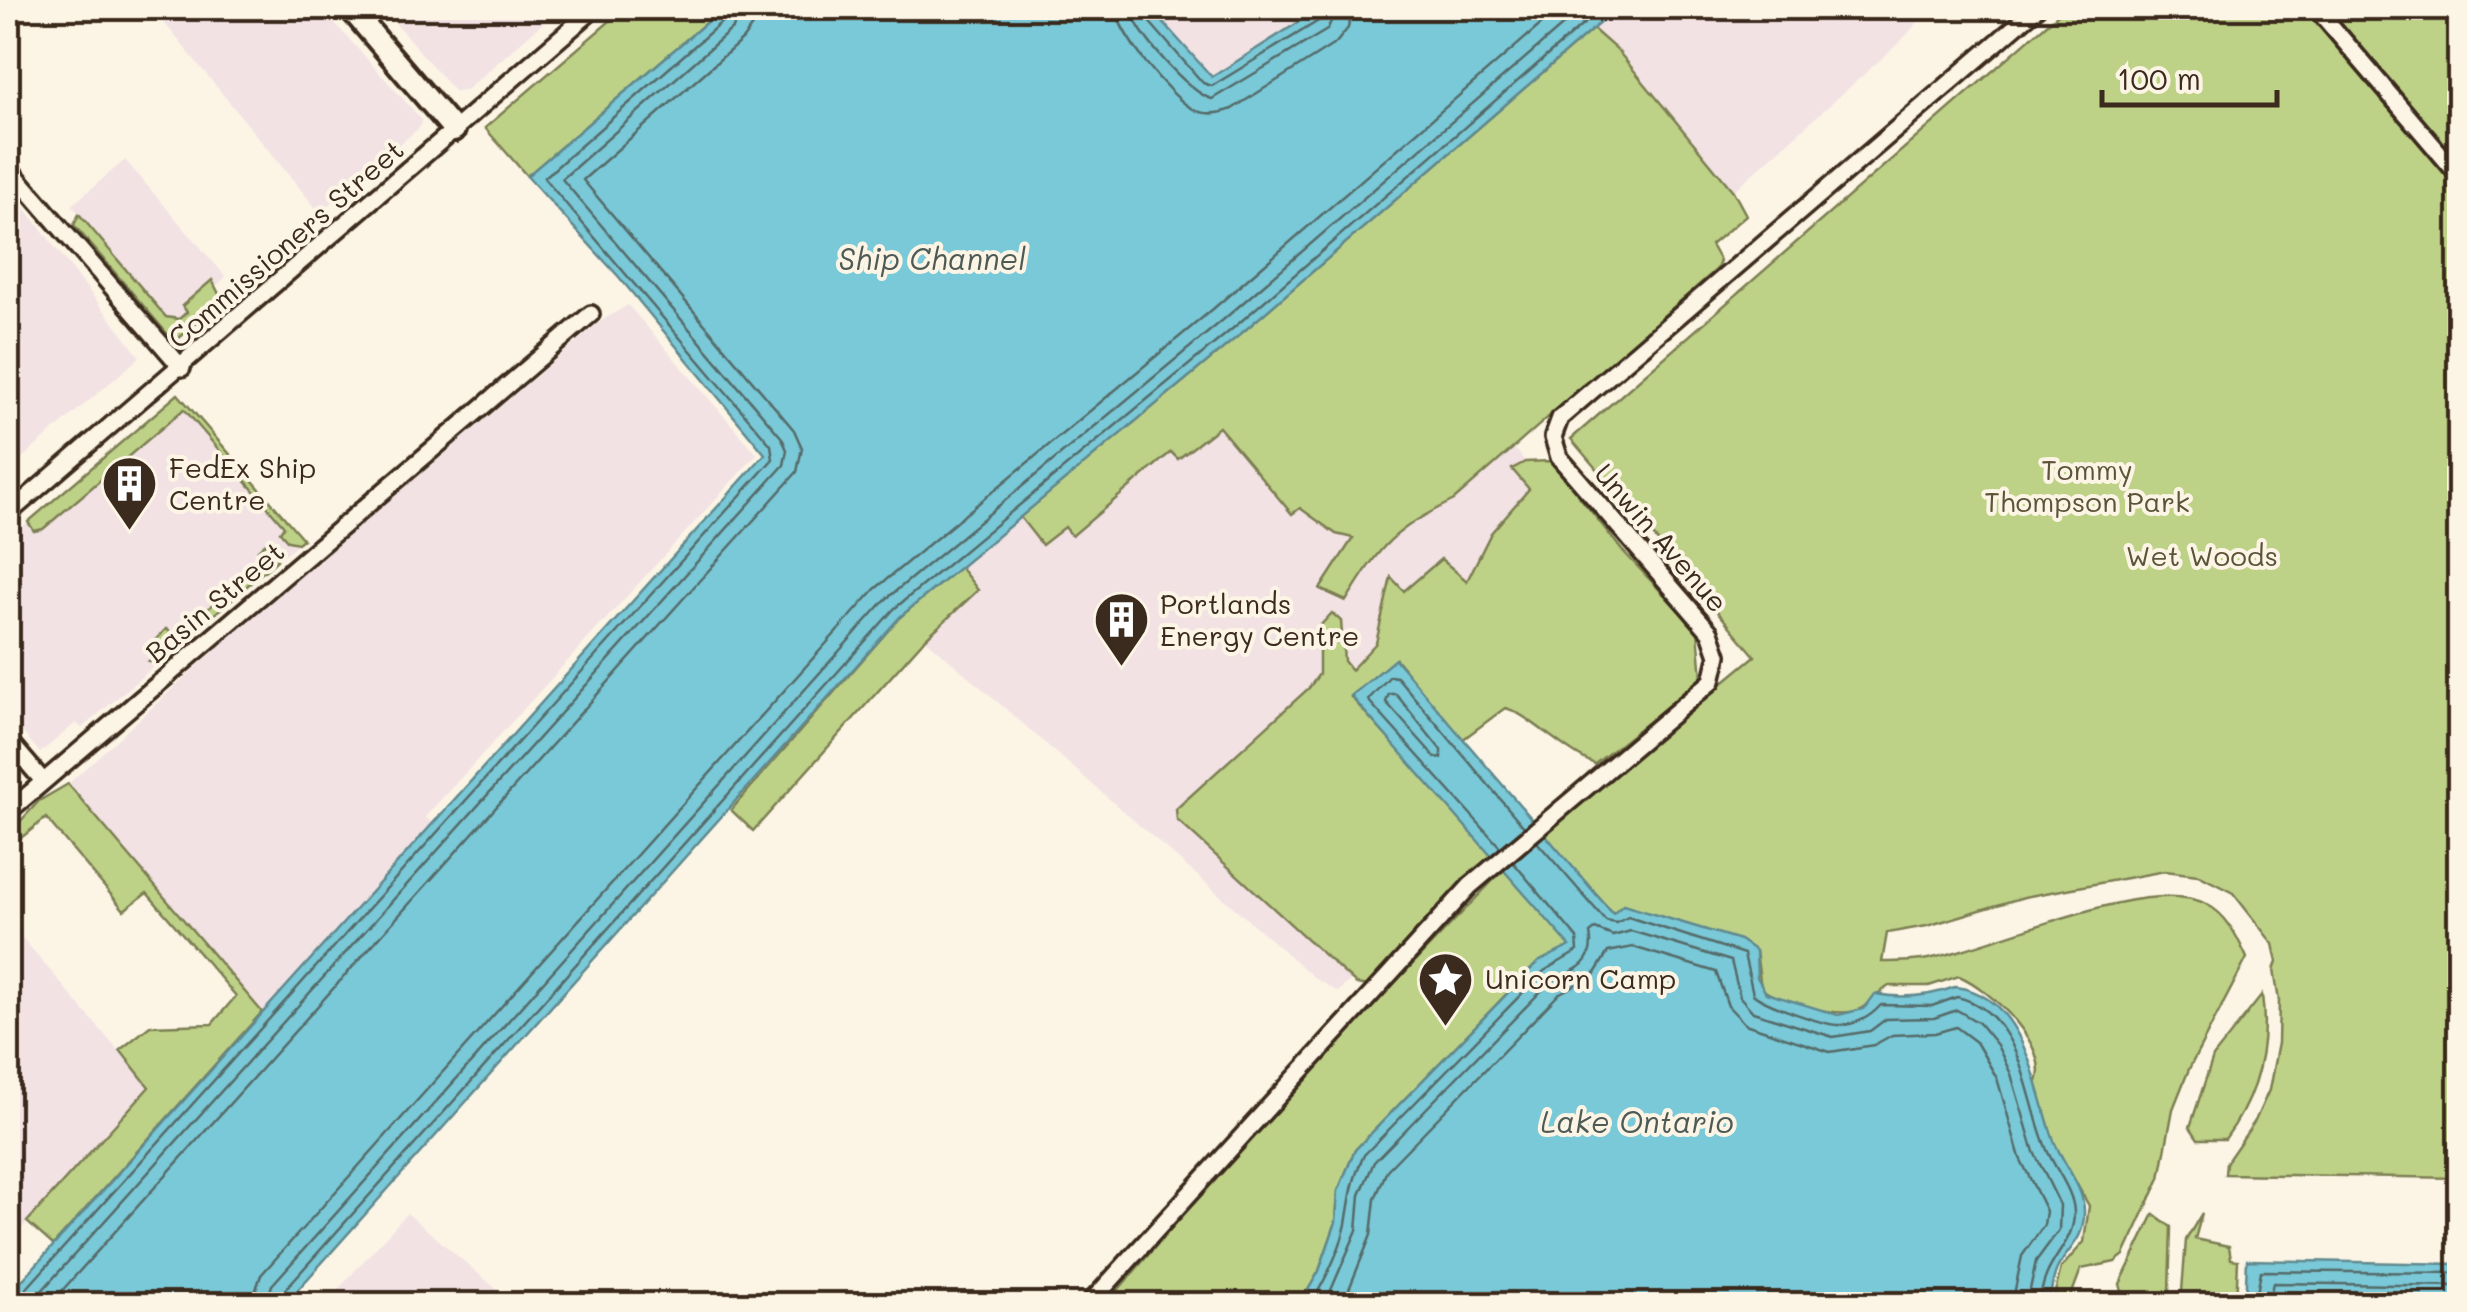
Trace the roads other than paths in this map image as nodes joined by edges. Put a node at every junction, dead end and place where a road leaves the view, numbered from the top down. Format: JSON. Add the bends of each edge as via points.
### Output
{"nodes":[{"id":1,"x":350,"y":8,"type":"edge"},
{"id":2,"x":596,"y":8,"type":"edge"},
{"id":3,"x":2037,"y":8,"type":"edge"},
{"id":4,"x":2316,"y":8,"type":"edge"},
{"id":5,"x":454,"y":130,"type":"junction"},
{"id":6,"x":8,"y":167,"type":"edge"},
{"id":7,"x":2460,"y":177,"type":"edge"},
{"id":8,"x":592,"y":314,"type":"dead end"},
{"id":9,"x":182,"y":368,"type":"junction"},
{"id":10,"x":8,"y":514,"type":"edge"},
{"id":11,"x":8,"y":740,"type":"edge"},
{"id":12,"x":43,"y":781,"type":"junction"},
{"id":13,"x":8,"y":812,"type":"edge"},
{"id":14,"x":1089,"y":1304,"type":"edge"}],
"edges":[{"from":1,"to":5,"type":"main road"},
{"from":2,"to":5,"type":"street","name":"Commissioners Street"},
{"from":3,"to":14,"type":"street","name":"Unwin Avenue","via":[[1560,418],[1553,437],[1559,457],[1710,632],[1718,662],[1706,688],[1470,886]]},
{"from":4,"to":7,"type":"street"},
{"from":5,"to":9,"type":"street","name":"Commissioners Street"},
{"from":6,"to":9,"type":"street"},
{"from":8,"to":12,"type":"street","name":"Basin Street"},
{"from":9,"to":10,"type":"street","name":"Commissioners Street"},
{"from":11,"to":12,"type":"street"},
{"from":12,"to":13,"type":"street","name":"Basin Street"}]}
